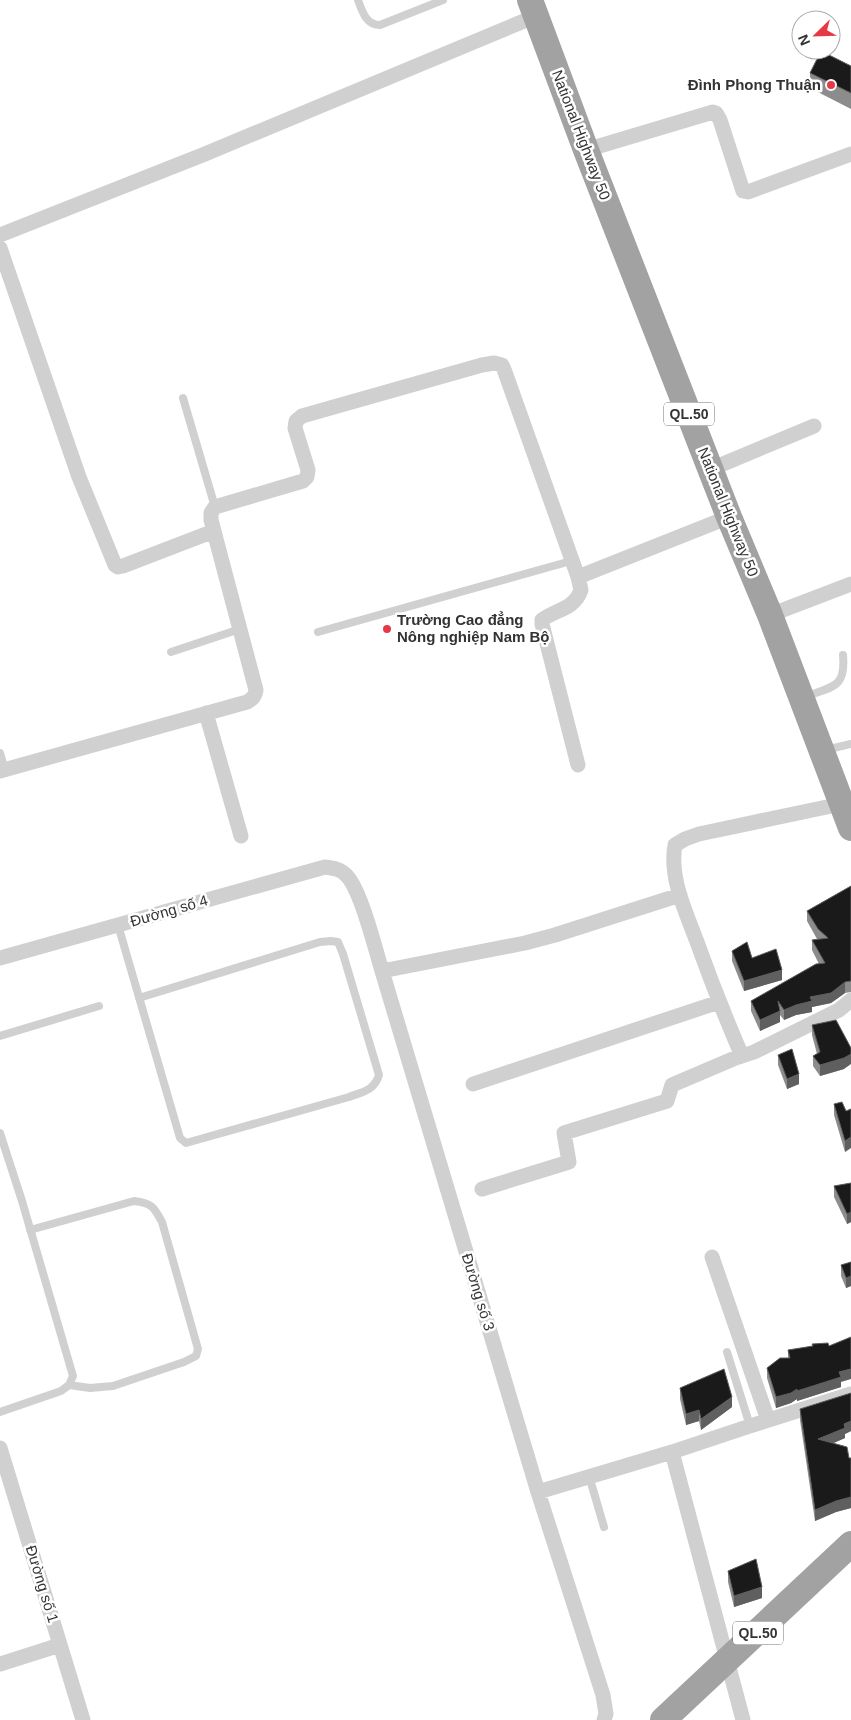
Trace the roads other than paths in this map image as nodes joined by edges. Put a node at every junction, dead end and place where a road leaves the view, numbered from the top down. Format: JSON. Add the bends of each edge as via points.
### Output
{"nodes":[{"id":1,"x":358,"y":0,"type":"edge"},
{"id":2,"x":443,"y":0,"type":"edge"},
{"id":3,"x":533,"y":8,"type":"edge"},
{"id":4,"x":586,"y":150,"type":"junction"},
{"id":5,"x":851,"y":154,"type":"edge"},
{"id":6,"x":0,"y":235,"type":"edge"},
{"id":7,"x":0,"y":248,"type":"edge"},
{"id":8,"x":183,"y":398,"type":"dead end"},
{"id":9,"x":814,"y":426,"type":"dead end"},
{"id":10,"x":711,"y":469,"type":"junction"},
{"id":11,"x":215,"y":507,"type":"junction"},
{"id":12,"x":730,"y":517,"type":"junction"},
{"id":13,"x":214,"y":531,"type":"junction"},
{"id":14,"x":571,"y":560,"type":"junction"},
{"id":15,"x":578,"y":577,"type":"junction"},
{"id":16,"x":851,"y":584,"type":"edge"},
{"id":17,"x":770,"y":615,"type":"junction"},
{"id":18,"x":240,"y":629,"type":"junction"},
{"id":19,"x":318,"y":632,"type":"dead end"},
{"id":20,"x":171,"y":652,"type":"dead end"},
{"id":21,"x":843,"y":655,"type":"dead end"},
{"id":22,"x":801,"y":698,"type":"junction"},
{"id":23,"x":206,"y":713,"type":"junction"},
{"id":24,"x":851,"y":744,"type":"edge"},
{"id":25,"x":821,"y":751,"type":"junction"},
{"id":26,"x":0,"y":753,"type":"edge"},
{"id":27,"x":578,"y":765,"type":"dead end"},
{"id":28,"x":3,"y":770,"type":"edge"},
{"id":29,"x":841,"y":804,"type":"junction"},
{"id":30,"x":851,"y":828,"type":"edge"},
{"id":31,"x":241,"y":836,"type":"dead end"},
{"id":32,"x":338,"y":869,"type":"joint"},
{"id":33,"x":680,"y":895,"type":"junction"},
{"id":34,"x":118,"y":925,"type":"junction"},
{"id":35,"x":0,"y":958,"type":"edge"},
{"id":36,"x":382,"y":971,"type":"junction"},
{"id":37,"x":139,"y":998,"type":"junction"},
{"id":38,"x":851,"y":1000,"type":"edge"},
{"id":39,"x":719,"y":1002,"type":"junction"},
{"id":40,"x":100,"y":1006,"type":"dead end"},
{"id":41,"x":0,"y":1036,"type":"edge"},
{"id":42,"x":742,"y":1056,"type":"junction"},
{"id":43,"x":473,"y":1084,"type":"dead end"},
{"id":44,"x":0,"y":1132,"type":"edge"},
{"id":45,"x":482,"y":1189,"type":"dead end"},
{"id":46,"x":30,"y":1230,"type":"junction"},
{"id":47,"x":712,"y":1256,"type":"dead end"},
{"id":48,"x":727,"y":1352,"type":"dead end"},
{"id":49,"x":69,"y":1385,"type":"junction"},
{"id":50,"x":851,"y":1394,"type":"edge"},
{"id":51,"x":0,"y":1412,"type":"edge"},
{"id":52,"x":768,"y":1420,"type":"junction"},
{"id":53,"x":750,"y":1426,"type":"junction"},
{"id":54,"x":672,"y":1452,"type":"junction"},
{"id":55,"x":1,"y":1453,"type":"edge"},
{"id":56,"x":589,"y":1476,"type":"junction"},
{"id":57,"x":538,"y":1492,"type":"junction"},
{"id":58,"x":604,"y":1527,"type":"dead end"},
{"id":59,"x":851,"y":1544,"type":"edge"},
{"id":60,"x":60,"y":1645,"type":"junction"},
{"id":61,"x":727,"y":1662,"type":"junction"},
{"id":62,"x":0,"y":1664,"type":"edge"},
{"id":63,"x":83,"y":1720,"type":"edge"},
{"id":64,"x":604,"y":1720,"type":"edge"},
{"id":65,"x":663,"y":1720,"type":"edge"},
{"id":66,"x":743,"y":1720,"type":"edge"}],
"edges":[{"from":1,"to":2,"type":"lane","via":[[369,22],[380,25]]},
{"from":3,"to":4,"type":"highway","name":"National Highway 50","number":"QL.50"},
{"from":3,"to":6,"type":"street","via":[[205,154]]},
{"from":4,"to":5,"type":"street","via":[[713,112],[720,120],[743,191],[748,192]]},
{"from":4,"to":10,"type":"highway","name":"National Highway 50","number":"QL.50"},
{"from":7,"to":13,"type":"street","via":[[79,477],[115,565],[123,566]]},
{"from":8,"to":11,"type":"lane"},
{"from":9,"to":10,"type":"street"},
{"from":10,"to":12,"type":"highway","name":"National Highway 50","number":"QL.50"},
{"from":11,"to":13,"type":"street","via":[[211,513]]},
{"from":11,"to":14,"type":"street","via":[[303,481],[307,477],[308,470],[295,428],[296,421],[302,416],[494,363],[502,365],[506,372]]},
{"from":12,"to":15,"type":"street"},
{"from":12,"to":17,"type":"highway","name":"National Highway 50","number":"QL.50"},
{"from":13,"to":18,"type":"street"},
{"from":14,"to":15,"type":"street"},
{"from":14,"to":19,"type":"lane"},
{"from":15,"to":27,"type":"street","via":[[579,596],[563,610],[542,620]]},
{"from":16,"to":17,"type":"street"},
{"from":17,"to":22,"type":"highway","name":"National Highway 50","number":"QL.50"},
{"from":18,"to":20,"type":"lane"},
{"from":18,"to":23,"type":"street","via":[[255,696],[246,702]]},
{"from":21,"to":22,"type":"lane","via":[[840,681]]},
{"from":22,"to":25,"type":"highway","name":"National Highway 50","number":"QL.50"},
{"from":23,"to":28,"type":"street"},
{"from":23,"to":31,"type":"street"},
{"from":24,"to":25,"type":"lane"},
{"from":25,"to":29,"type":"highway","name":"National Highway 50","number":"QL.50"},
{"from":26,"to":28,"type":"lane"},
{"from":29,"to":30,"type":"highway","name":"National Highway 50","number":"QL.50"},
{"from":29,"to":33,"type":"street","via":[[699,834],[679,842],[675,845],[674,869]]},
{"from":32,"to":34,"type":"street","name":"Đường số 4","via":[[326,867]]},
{"from":32,"to":36,"type":"street","name":"Đường số 3","via":[[356,889]]},
{"from":33,"to":36,"type":"street","via":[[555,935]]},
{"from":33,"to":39,"type":"street"},
{"from":34,"to":35,"type":"street","name":"Đường số 4"},
{"from":34,"to":37,"type":"lane"},
{"from":36,"to":57,"type":"street","name":"Đường số 3"},
{"from":37,"to":37,"type":"lane","via":[[320,942],[338,942],[379,1076],[377,1083],[349,1096],[186,1143],[180,1138]]},
{"from":38,"to":42,"type":"street","via":[[839,1010]]},
{"from":39,"to":42,"type":"street"},
{"from":39,"to":43,"type":"street"},
{"from":40,"to":41,"type":"lane"},
{"from":42,"to":45,"type":"street","via":[[672,1085],[667,1101],[564,1133],[569,1162]]},
{"from":44,"to":46,"type":"lane"},
{"from":46,"to":49,"type":"lane","via":[[73,1376]]},
{"from":46,"to":49,"type":"lane","via":[[134,1201],[146,1202],[155,1208],[162,1222],[198,1350],[196,1356],[184,1362],[113,1386],[90,1388]]},
{"from":47,"to":52,"type":"street"},
{"from":48,"to":53,"type":"lane"},
{"from":49,"to":51,"type":"lane","via":[[60,1392]]},
{"from":50,"to":52,"type":"street"},
{"from":52,"to":53,"type":"street"},
{"from":53,"to":54,"type":"street"},
{"from":54,"to":56,"type":"street"},
{"from":54,"to":61,"type":"street"},
{"from":55,"to":60,"type":"street","name":"Đường số 1"},
{"from":56,"to":57,"type":"street"},
{"from":56,"to":58,"type":"lane"},
{"from":57,"to":64,"type":"street","name":"Đường số 3","via":[[603,1695]]},
{"from":59,"to":61,"type":"highway","number":"QL.50"},
{"from":60,"to":62,"type":"street"},
{"from":60,"to":63,"type":"street","name":"Đường số 1"},
{"from":61,"to":65,"type":"highway","number":"QL.50"},
{"from":61,"to":66,"type":"street"}]}
